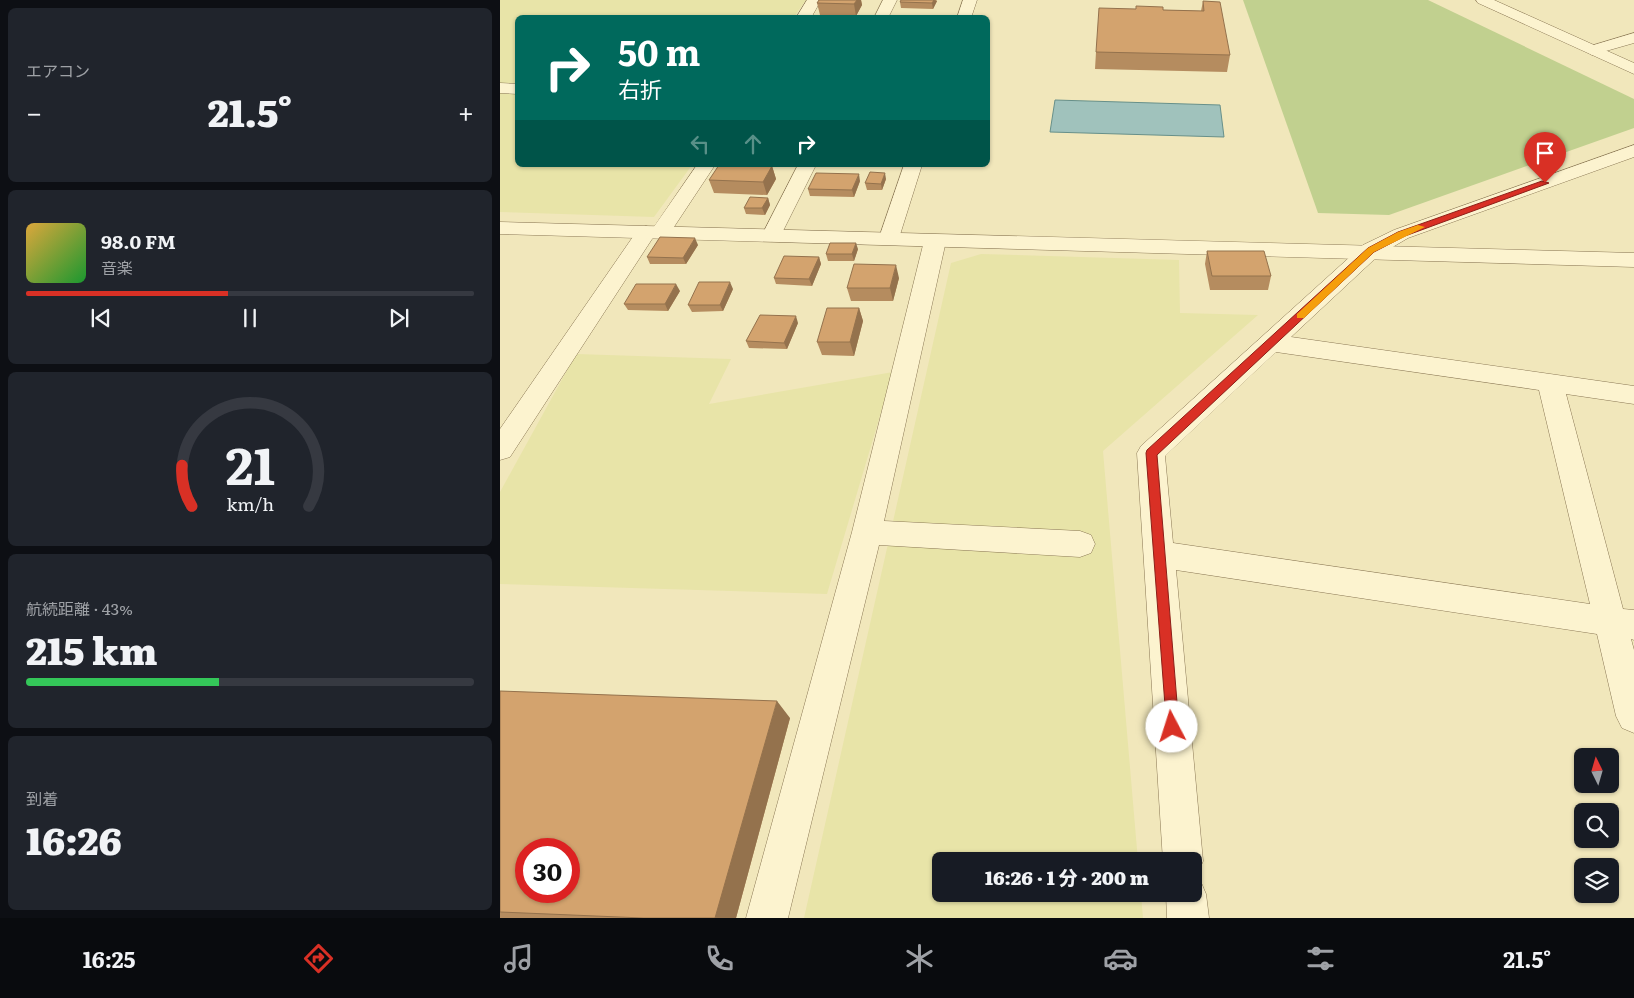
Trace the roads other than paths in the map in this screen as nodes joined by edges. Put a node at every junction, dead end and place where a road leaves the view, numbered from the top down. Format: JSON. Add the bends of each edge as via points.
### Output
{"nodes":[{"id":1,"x":814,"y":0,"type":"edge"},
{"id":2,"x":890,"y":0,"type":"edge"},
{"id":3,"x":970,"y":0,"type":"edge"},
{"id":4,"x":1483,"y":0,"type":"edge"},
{"id":5,"x":805,"y":15,"type":"edge"},
{"id":6,"x":882,"y":15,"type":"edge"},
{"id":7,"x":965,"y":15,"type":"edge"},
{"id":8,"x":1634,"y":38,"type":"edge"},
{"id":9,"x":1592,"y":50,"type":"junction"},
{"id":10,"x":1634,"y":69,"type":"edge"},
{"id":11,"x":500,"y":88,"type":"edge"},
{"id":12,"x":515,"y":89,"type":"edge"},
{"id":13,"x":1634,"y":151,"type":"edge"},
{"id":14,"x":704,"y":167,"type":"edge"},
{"id":15,"x":806,"y":167,"type":"edge"},
{"id":16,"x":913,"y":167,"type":"edge"},
{"id":17,"x":500,"y":228,"type":"edge"},
{"id":18,"x":654,"y":232,"type":"junction"},
{"id":19,"x":772,"y":235,"type":"junction"},
{"id":20,"x":889,"y":238,"type":"junction"},
{"id":21,"x":935,"y":241,"type":"junction"},
{"id":22,"x":1371,"y":250,"type":"junction"},
{"id":23,"x":1634,"y":260,"type":"edge"},
{"id":24,"x":1272,"y":343,"type":"junction"},
{"id":25,"x":1550,"y":383,"type":"junction"},
{"id":26,"x":1634,"y":395,"type":"edge"},
{"id":27,"x":500,"y":450,"type":"edge"},
{"id":28,"x":867,"y":532,"type":"junction"},
{"id":29,"x":1080,"y":544,"type":"dead end"},
{"id":30,"x":1158,"y":554,"type":"junction"},
{"id":31,"x":1621,"y":623,"type":"edge"},
{"id":32,"x":1634,"y":716,"type":"edge"},
{"id":33,"x":1182,"y":852,"type":"edge"},
{"id":34,"x":1187,"y":902,"type":"edge"},
{"id":35,"x":767,"y":918,"type":"edge"},
{"id":36,"x":1188,"y":918,"type":"edge"}],
"edges":[{"from":1,"to":5,"type":"street"},
{"from":2,"to":6,"type":"street"},
{"from":3,"to":7,"type":"street"},
{"from":4,"to":9,"type":"street"},
{"from":8,"to":9,"type":"street"},
{"from":9,"to":10,"type":"street"},
{"from":11,"to":12,"type":"street"},
{"from":13,"to":22,"type":"street","via":[[1402,234]]},
{"from":14,"to":18,"type":"street"},
{"from":15,"to":19,"type":"street"},
{"from":16,"to":20,"type":"street"},
{"from":17,"to":18,"type":"street"},
{"from":18,"to":19,"type":"street"},
{"from":18,"to":27,"type":"street"},
{"from":19,"to":20,"type":"street"},
{"from":20,"to":21,"type":"street"},
{"from":21,"to":22,"type":"street"},
{"from":21,"to":28,"type":"street"},
{"from":22,"to":23,"type":"street"},
{"from":22,"to":24,"type":"street"},
{"from":24,"to":25,"type":"street"},
{"from":24,"to":30,"type":"street","via":[[1151,453]]},
{"from":25,"to":26,"type":"street"},
{"from":25,"to":31,"type":"street"},
{"from":28,"to":29,"type":"street"},
{"from":28,"to":35,"type":"street"},
{"from":30,"to":31,"type":"street"},
{"from":30,"to":33,"type":"street"},
{"from":31,"to":32,"type":"street"},
{"from":34,"to":36,"type":"street"}]}
